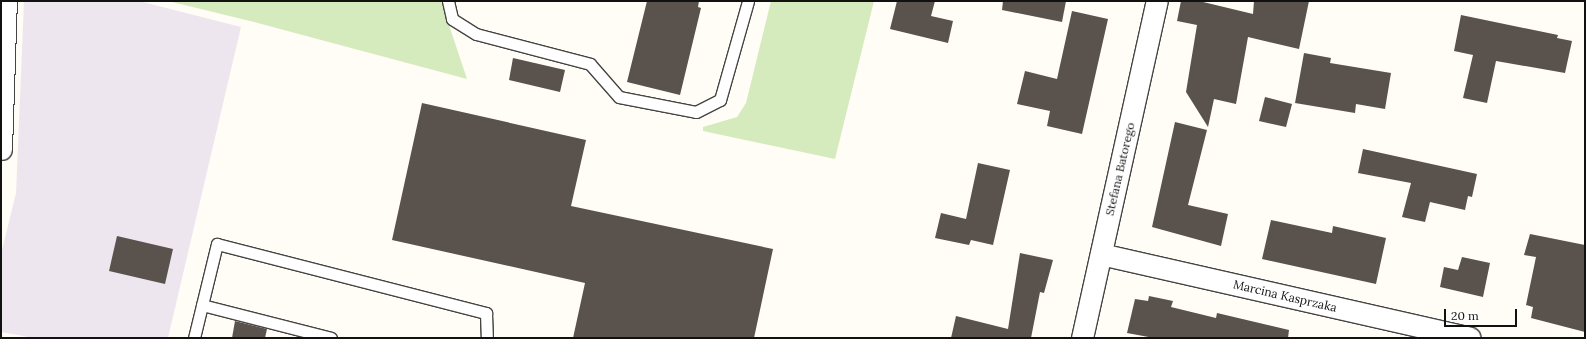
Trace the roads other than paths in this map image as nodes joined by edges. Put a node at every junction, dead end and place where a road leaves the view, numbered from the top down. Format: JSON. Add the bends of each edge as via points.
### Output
{"nodes":[{"id":1,"x":6,"y":1,"type":"edge"},
{"id":2,"x":448,"y":1,"type":"edge"},
{"id":3,"x":748,"y":1,"type":"edge"},
{"id":4,"x":1157,"y":1,"type":"edge"},
{"id":5,"x":1,"y":149,"type":"edge"},
{"id":6,"x":1101,"y":254,"type":"junction"},
{"id":7,"x":202,"y":304,"type":"junction"},
{"id":8,"x":194,"y":338,"type":"edge"},
{"id":9,"x":331,"y":338,"type":"edge"},
{"id":10,"x":488,"y":338,"type":"edge"},
{"id":11,"x":1082,"y":338,"type":"edge"},
{"id":12,"x":1470,"y":338,"type":"edge"}],
"edges":[{"from":1,"to":5,"type":"street"},
{"from":2,"to":3,"type":"lane","via":[[452,19],[476,34],[590,64],[619,97],[696,112],[720,100]]},
{"from":4,"to":6,"type":"street","name":"Stefana Batorego"},
{"from":6,"to":11,"type":"street","name":"Stefana Batorego"},
{"from":6,"to":12,"type":"street","name":"Marcina Kasprzaka"},
{"from":7,"to":8,"type":"lane"},
{"from":7,"to":9,"type":"lane"},
{"from":7,"to":10,"type":"lane","via":[[217,244],[486,313]]}]}
